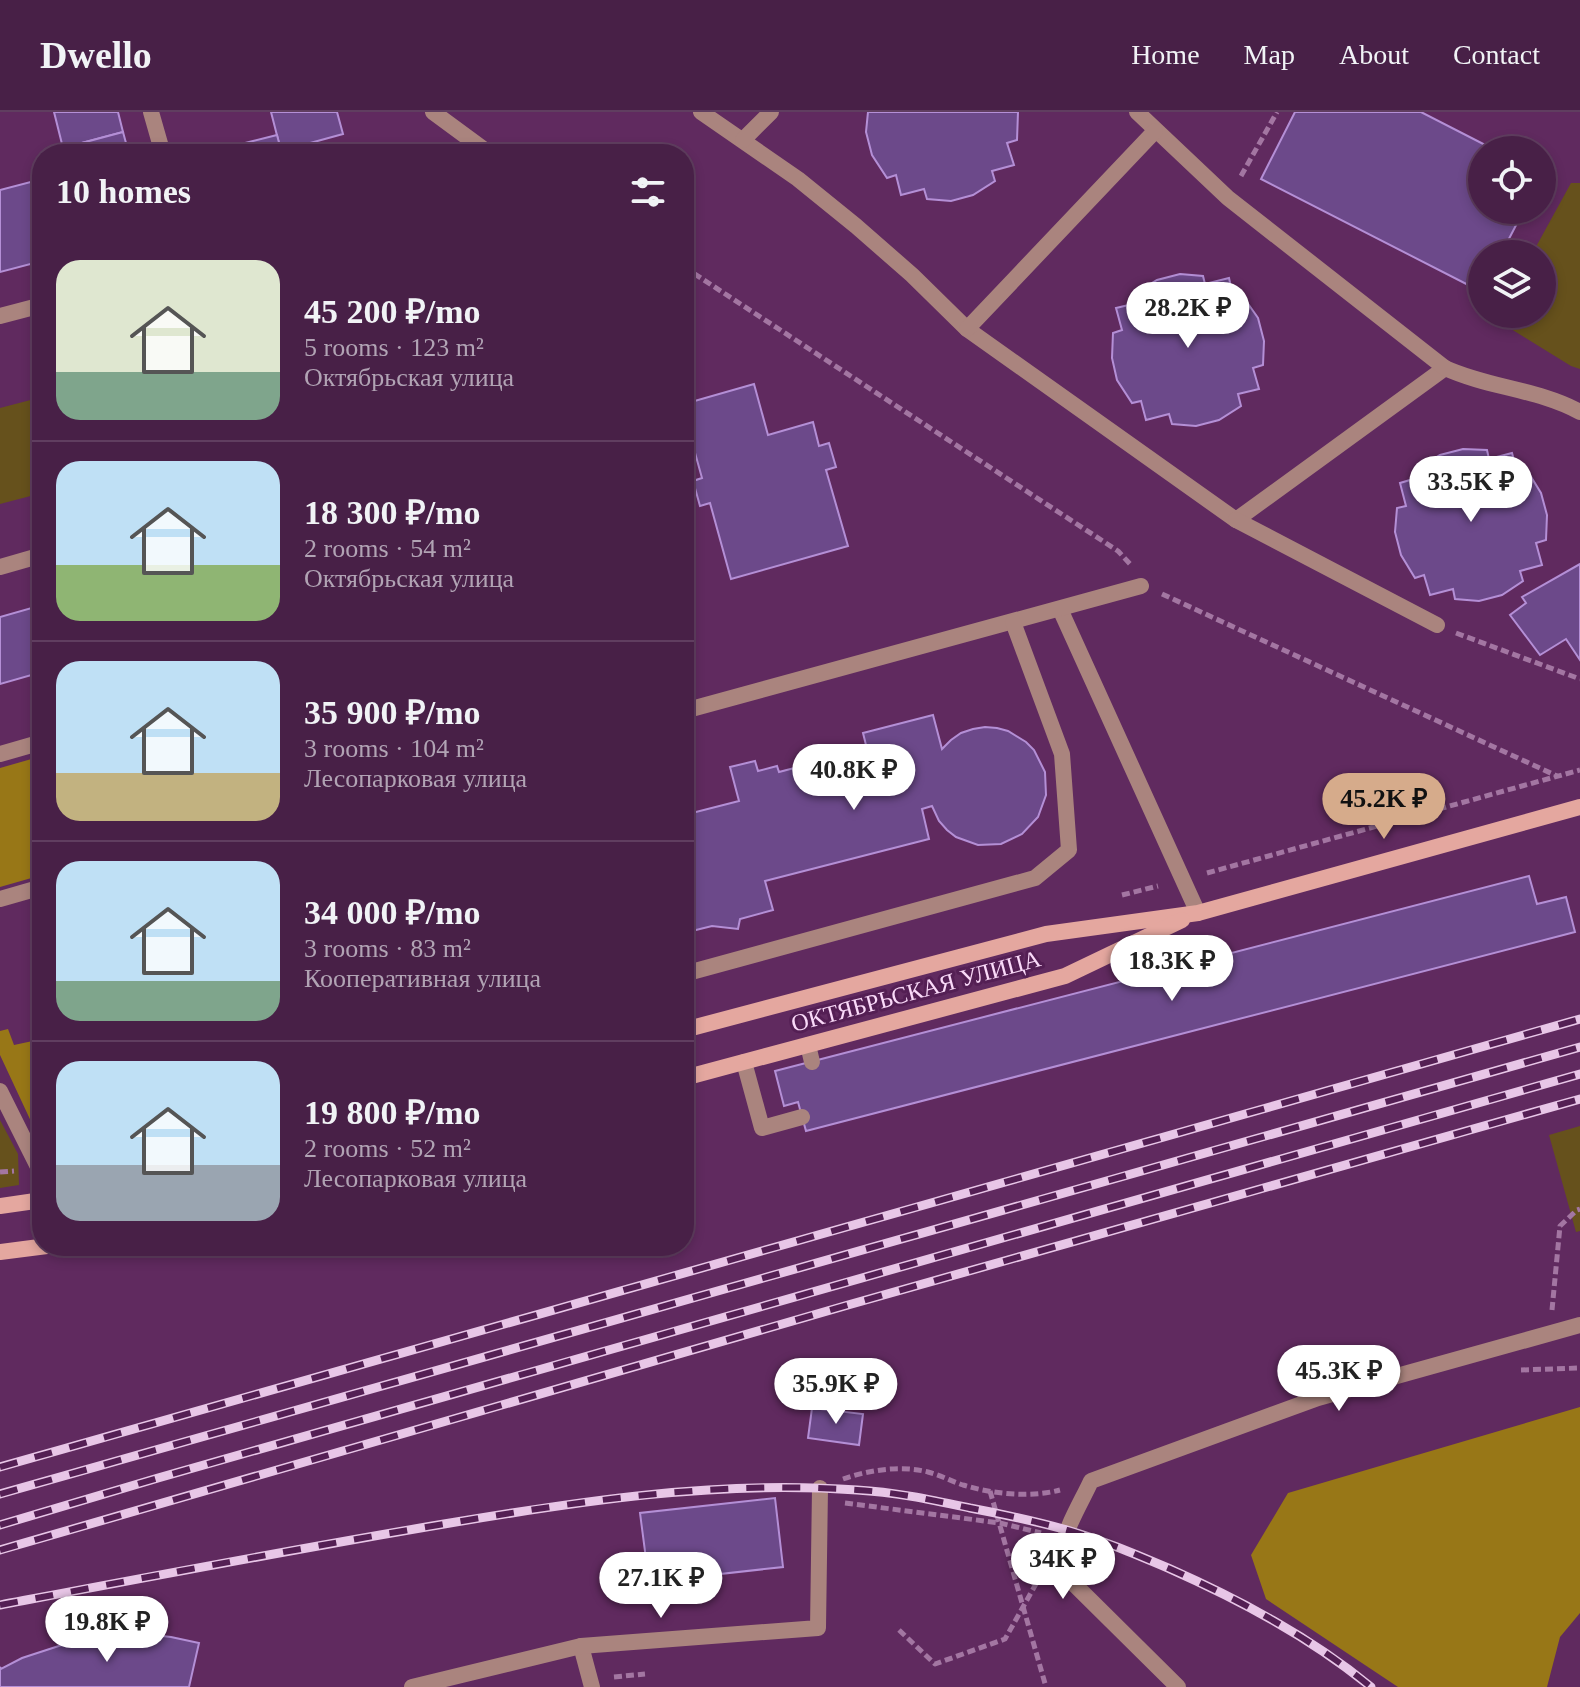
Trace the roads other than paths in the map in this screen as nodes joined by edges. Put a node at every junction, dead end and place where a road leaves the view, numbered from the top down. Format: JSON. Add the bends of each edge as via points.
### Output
{"nodes":[{"id":1,"x":151,"y":112,"type":"edge"},
{"id":2,"x":433,"y":112,"type":"edge"},
{"id":3,"x":701,"y":112,"type":"edge"},
{"id":4,"x":771,"y":112,"type":"edge"},
{"id":5,"x":1137,"y":112,"type":"edge"},
{"id":6,"x":1155,"y":131,"type":"junction"},
{"id":7,"x":743,"y":140,"type":"junction"},
{"id":8,"x":160,"y":144,"type":"edge"},
{"id":9,"x":476,"y":144,"type":"edge"},
{"id":10,"x":32,"y":308,"type":"edge"},
{"id":11,"x":0,"y":316,"type":"edge"},
{"id":12,"x":967,"y":329,"type":"junction"},
{"id":13,"x":1445,"y":368,"type":"junction"},
{"id":14,"x":1580,"y":412,"type":"edge"},
{"id":15,"x":1236,"y":520,"type":"junction"},
{"id":16,"x":32,"y":558,"type":"edge"},
{"id":17,"x":0,"y":567,"type":"edge"},
{"id":18,"x":1141,"y":586,"type":"road end"},
{"id":19,"x":1060,"y":609,"type":"junction"},
{"id":20,"x":1013,"y":622,"type":"junction"},
{"id":21,"x":1437,"y":625,"type":"road end"},
{"id":22,"x":694,"y":708,"type":"edge"},
{"id":23,"x":32,"y":745,"type":"edge"},
{"id":24,"x":0,"y":754,"type":"edge"},
{"id":25,"x":1580,"y":807,"type":"edge"},
{"id":26,"x":32,"y":890,"type":"edge"},
{"id":27,"x":0,"y":899,"type":"edge"},
{"id":28,"x":1198,"y":913,"type":"junction"},
{"id":29,"x":694,"y":971,"type":"edge"},
{"id":30,"x":694,"y":1027,"type":"edge"},
{"id":31,"x":808,"y":1045,"type":"junction"},
{"id":32,"x":744,"y":1062,"type":"junction"},
{"id":33,"x":812,"y":1062,"type":"dead end"},
{"id":34,"x":694,"y":1075,"type":"edge"},
{"id":35,"x":0,"y":1091,"type":"edge"},
{"id":36,"x":802,"y":1117,"type":"dead end"},
{"id":37,"x":32,"y":1155,"type":"edge"},
{"id":38,"x":32,"y":1201,"type":"edge"},
{"id":39,"x":0,"y":1206,"type":"edge"},
{"id":40,"x":32,"y":1248,"type":"edge"},
{"id":41,"x":0,"y":1252,"type":"edge"},
{"id":42,"x":1580,"y":1325,"type":"edge"},
{"id":43,"x":820,"y":1494,"type":"road end"},
{"id":44,"x":581,"y":1646,"type":"junction"},
{"id":45,"x":412,"y":1687,"type":"edge"},
{"id":46,"x":592,"y":1687,"type":"edge"},
{"id":47,"x":1178,"y":1687,"type":"edge"}],
"edges":[{"from":1,"to":8,"type":"street"},
{"from":2,"to":9,"type":"street"},
{"from":3,"to":7,"type":"street"},
{"from":4,"to":7,"type":"street"},
{"from":5,"to":6,"type":"street"},
{"from":6,"to":12,"type":"street"},
{"from":6,"to":13,"type":"street","via":[[1228,198]]},
{"from":7,"to":12,"type":"street","via":[[856,226]]},
{"from":10,"to":11,"type":"street"},
{"from":12,"to":15,"type":"street"},
{"from":13,"to":14,"type":"street"},
{"from":13,"to":15,"type":"street"},
{"from":15,"to":21,"type":"street"},
{"from":16,"to":17,"type":"street"},
{"from":18,"to":19,"type":"street"},
{"from":19,"to":20,"type":"street"},
{"from":19,"to":28,"type":"street"},
{"from":20,"to":22,"type":"street"},
{"from":20,"to":29,"type":"street","via":[[1062,754],[1069,850],[1035,878]]},
{"from":23,"to":24,"type":"street"},
{"from":25,"to":28,"type":"main road","name":"ОКТЯБРЬСКАЯ УЛИЦА"},
{"from":26,"to":27,"type":"street"},
{"from":28,"to":30,"type":"main road","name":"ОКТЯБРЬСКАЯ УЛИЦА","via":[[1046,934]]},
{"from":28,"to":31,"type":"main road","name":"ОКТЯБРЬСКАЯ УЛИЦА","via":[[1065,976]]},
{"from":31,"to":32,"type":"main road","name":"ОКТЯБРЬСКАЯ УЛИЦА"},
{"from":31,"to":33,"type":"street"},
{"from":32,"to":34,"type":"main road","name":"ОКТЯБРЬСКАЯ УЛИЦА"},
{"from":32,"to":36,"type":"street","via":[[762,1128]]},
{"from":35,"to":37,"type":"street"},
{"from":38,"to":39,"type":"main road"},
{"from":40,"to":41,"type":"main road"},
{"from":42,"to":47,"type":"street","via":[[1318,1398],[1091,1481],[1063,1547],[1065,1571]]},
{"from":43,"to":44,"type":"street","via":[[818,1628]]},
{"from":44,"to":45,"type":"street"},
{"from":44,"to":46,"type":"street"}]}
